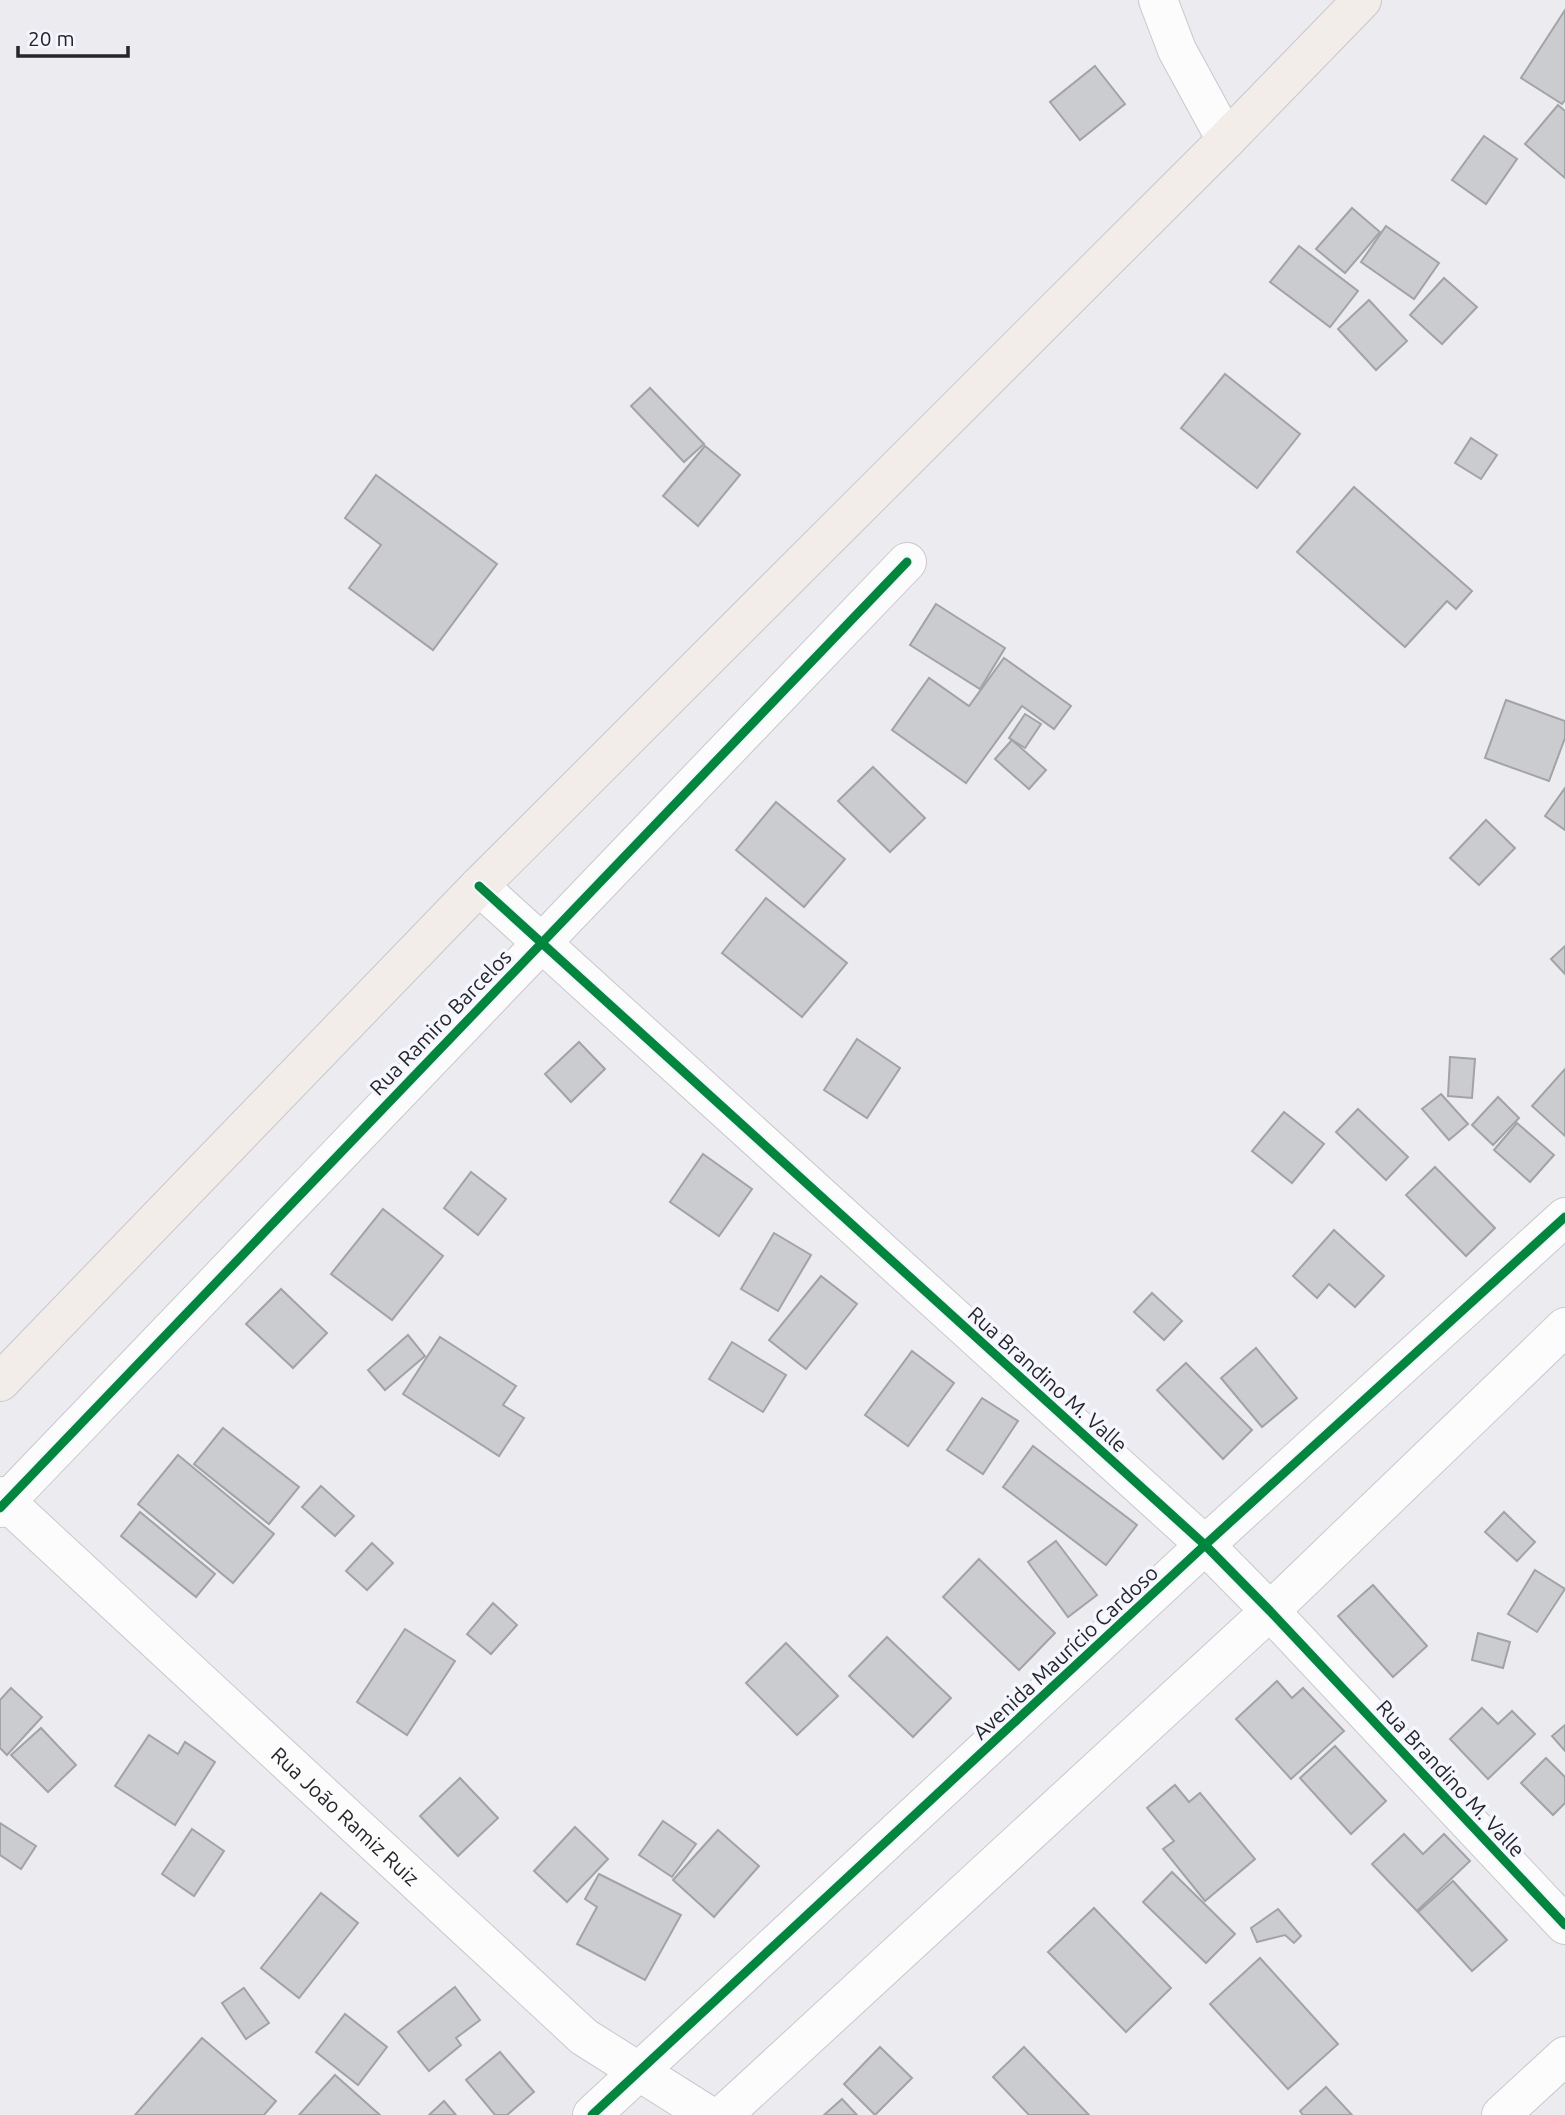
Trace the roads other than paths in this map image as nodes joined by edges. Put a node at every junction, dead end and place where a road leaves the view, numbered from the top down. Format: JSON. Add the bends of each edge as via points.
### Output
{"nodes":[{"id":1,"x":1158,"y":0,"type":"edge"},
{"id":2,"x":1362,"y":0,"type":"edge"},
{"id":3,"x":1226,"y":140,"type":"junction"},
{"id":4,"x":907,"y":562,"type":"dead end"},
{"id":5,"x":479,"y":886,"type":"junction"},
{"id":6,"x":541,"y":941,"type":"junction"},
{"id":7,"x":1565,"y":1217,"type":"edge"},
{"id":8,"x":1565,"y":1327,"type":"edge"},
{"id":9,"x":0,"y":1382,"type":"edge"},
{"id":10,"x":2,"y":1502,"type":"edge"},
{"id":11,"x":1205,"y":1545,"type":"junction"},
{"id":12,"x":1270,"y":1611,"type":"junction"},
{"id":13,"x":1565,"y":1925,"type":"edge"},
{"id":14,"x":1565,"y":2056,"type":"edge"},
{"id":15,"x":641,"y":2071,"type":"junction"},
{"id":16,"x":592,"y":2115,"type":"edge"},
{"id":17,"x":708,"y":2115,"type":"edge"},
{"id":18,"x":723,"y":2115,"type":"edge"},
{"id":19,"x":1502,"y":2115,"type":"edge"}],
"edges":[{"from":1,"to":3,"type":"street","via":[[1177,50]]},
{"from":2,"to":3,"type":"main road"},
{"from":3,"to":5,"type":"main road"},
{"from":4,"to":6,"type":"street","name":"Rua Ramiro Barcelos"},
{"from":5,"to":6,"type":"street","name":"Rua Brandino M. Valle"},
{"from":5,"to":9,"type":"main road"},
{"from":6,"to":10,"type":"street","name":"Rua Ramiro Barcelos"},
{"from":6,"to":11,"type":"street","name":"Rua Brandino M. Valle"},
{"from":7,"to":11,"type":"street","name":"Avenida Maurício Cardoso"},
{"from":8,"to":12,"type":"street"},
{"from":10,"to":15,"type":"street","name":"Rua João Ramiz Ruiz","via":[[584,2037]]},
{"from":11,"to":12,"type":"street","name":"Rua Brandino M. Valle"},
{"from":11,"to":15,"type":"street","name":"Avenida Maurício Cardoso"},
{"from":12,"to":13,"type":"street","name":"Rua Brandino M. Valle"},
{"from":12,"to":18,"type":"street"},
{"from":14,"to":19,"type":"street"},
{"from":15,"to":16,"type":"street","name":"Avenida Maurício Cardoso"},
{"from":15,"to":17,"type":"street","name":"Rua João Ramiz Ruiz"}]}
